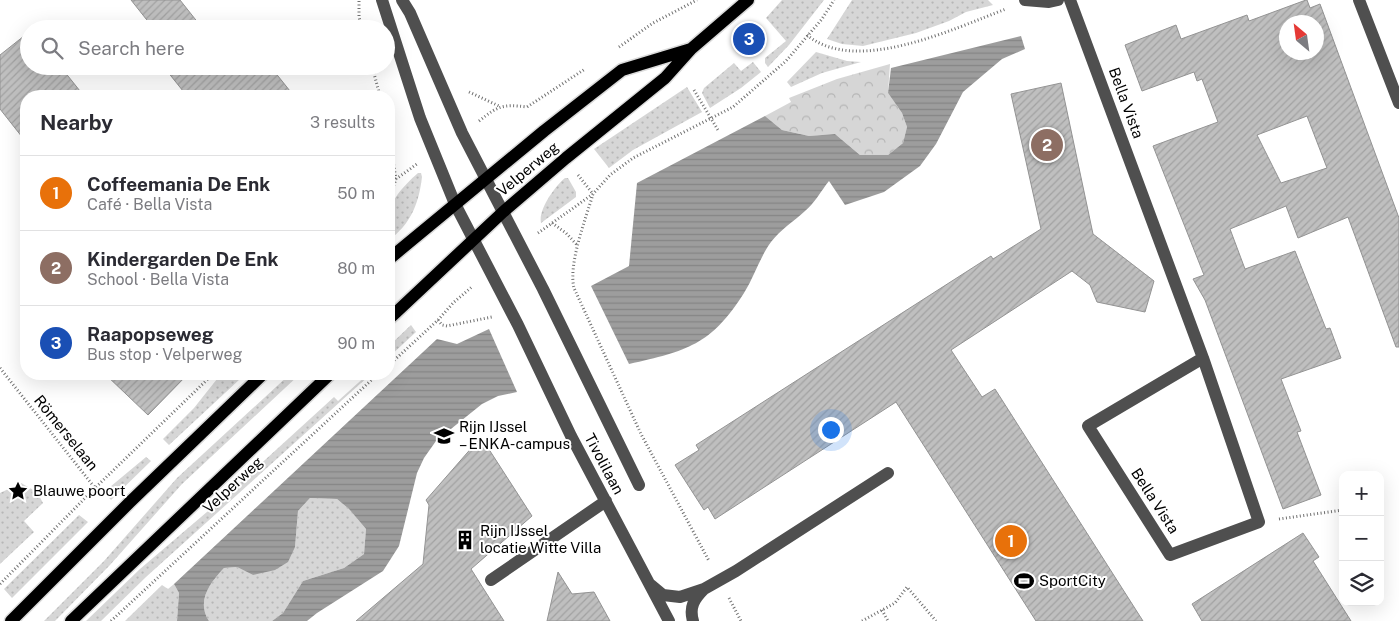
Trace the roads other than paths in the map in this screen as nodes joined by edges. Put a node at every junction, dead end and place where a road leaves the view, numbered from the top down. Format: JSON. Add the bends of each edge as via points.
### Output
{"nodes":[{"id":1,"x":382,"y":0,"type":"edge"},
{"id":2,"x":402,"y":0,"type":"edge"},
{"id":3,"x":748,"y":0,"type":"edge"},
{"id":4,"x":1058,"y":0,"type":"edge"},
{"id":5,"x":1070,"y":0,"type":"edge"},
{"id":6,"x":1359,"y":0,"type":"edge"},
{"id":7,"x":1026,"y":1,"type":"edge"},
{"id":8,"x":388,"y":20,"type":"edge"},
{"id":9,"x":395,"y":40,"type":"edge"},
{"id":10,"x":692,"y":49,"type":"junction"},
{"id":11,"x":1399,"y":103,"type":"edge"},
{"id":12,"x":486,"y":180,"type":"junction"},
{"id":13,"x":455,"y":204,"type":"junction"},
{"id":14,"x":502,"y":212,"type":"junction"},
{"id":15,"x":473,"y":240,"type":"junction"},
{"id":16,"x":395,"y":254,"type":"edge"},
{"id":17,"x":395,"y":313,"type":"edge"},
{"id":18,"x":1203,"y":358,"type":"junction"},
{"id":19,"x":257,"y":380,"type":"edge"},
{"id":20,"x":324,"y":380,"type":"edge"},
{"id":21,"x":888,"y":474,"type":"dead end"},
{"id":22,"x":640,"y":485,"type":"dead end"},
{"id":23,"x":606,"y":501,"type":"junction"},
{"id":24,"x":491,"y":580,"type":"dead end"},
{"id":25,"x":649,"y":584,"type":"junction"},
{"id":26,"x":704,"y":589,"type":"junction"},
{"id":27,"x":11,"y":621,"type":"edge"},
{"id":28,"x":71,"y":621,"type":"edge"},
{"id":29,"x":669,"y":621,"type":"edge"},
{"id":30,"x":693,"y":621,"type":"edge"}],
"edges":[{"from":1,"to":8,"type":"street","name":"Tivolilaan"},
{"from":2,"to":12,"type":"street","name":"Tivolilaan"},
{"from":3,"to":10,"type":"main road","name":"Velperweg"},
{"from":4,"to":7,"type":"street"},
{"from":5,"to":18,"type":"street","name":"Bella Vista"},
{"from":6,"to":11,"type":"street"},
{"from":9,"to":13,"type":"street","name":"Tivolilaan","via":[[420,118]]},
{"from":10,"to":12,"type":"main road","name":"Velperweg","via":[[622,70]]},
{"from":10,"to":14,"type":"main road","name":"Velperweg","via":[[666,78]]},
{"from":12,"to":13,"type":"main road","name":"Velperweg"},
{"from":12,"to":14,"type":"street","name":"Tivolilaan"},
{"from":13,"to":15,"type":"street","name":"Tivolilaan"},
{"from":13,"to":16,"type":"main road","name":"Velperweg"},
{"from":14,"to":15,"type":"main road","name":"Velperweg"},
{"from":14,"to":22,"type":"street","name":"Tivolilaan"},
{"from":15,"to":17,"type":"main road","name":"Velperweg"},
{"from":15,"to":23,"type":"street","name":"Tivolilaan"},
{"from":18,"to":18,"type":"street","name":"Bella Vista","via":[[1260,522],[1170,555],[1088,426]]},
{"from":19,"to":27,"type":"main road"},
{"from":20,"to":28,"type":"main road","name":"Velperweg"},
{"from":21,"to":26,"type":"street"},
{"from":23,"to":24,"type":"street"},
{"from":23,"to":25,"type":"street","name":"Tivolilaan"},
{"from":25,"to":26,"type":"street","via":[[663,595],[680,597]]},
{"from":25,"to":29,"type":"street","name":"Tivolilaan"},
{"from":26,"to":30,"type":"street","via":[[691,607]]}]}
